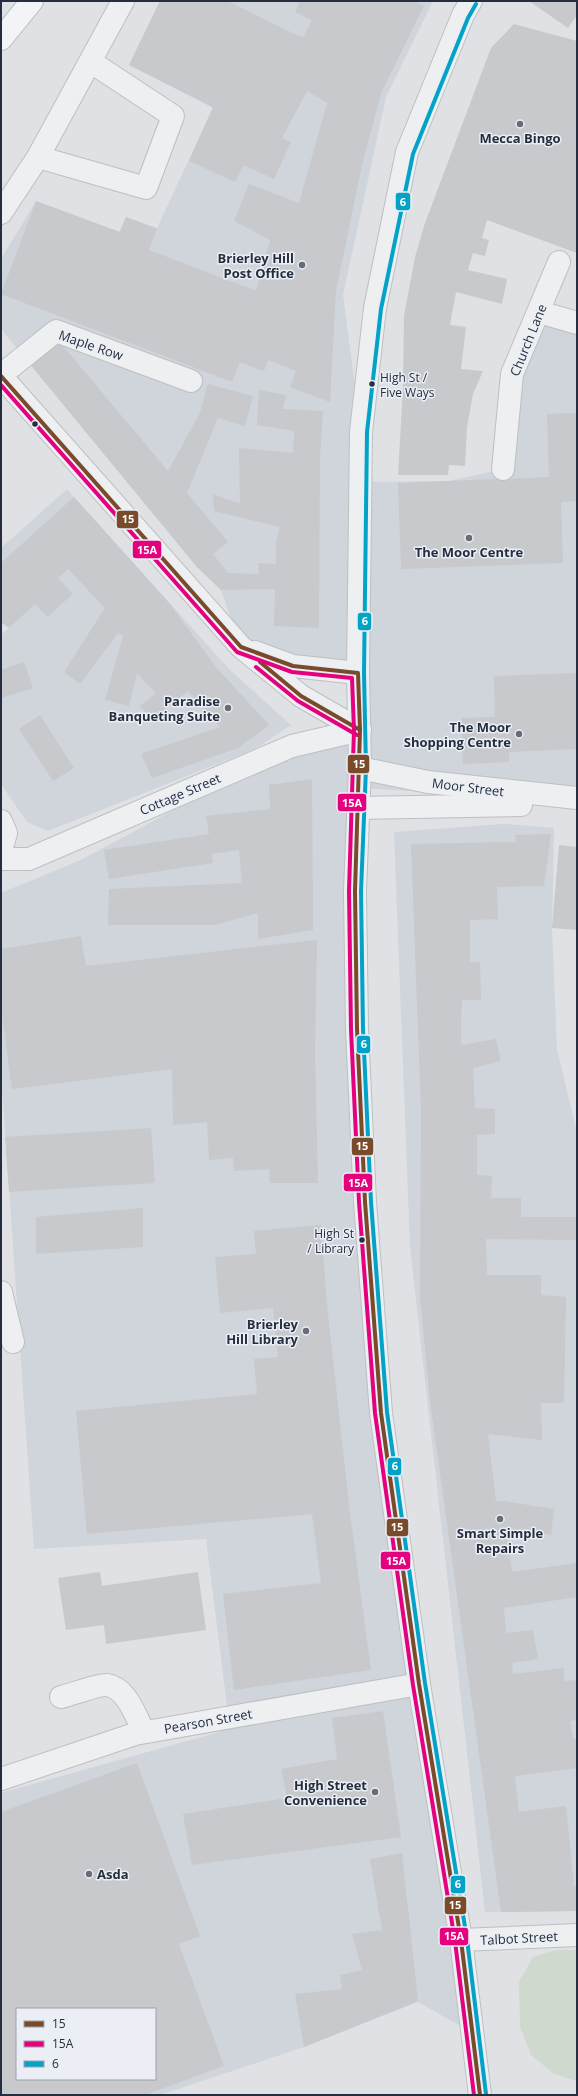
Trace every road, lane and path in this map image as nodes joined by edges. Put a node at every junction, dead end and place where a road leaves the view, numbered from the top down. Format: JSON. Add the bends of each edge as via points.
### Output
{"nodes":[{"id":1,"x":32,"y":1,"type":"edge"},
{"id":2,"x":123,"y":1,"type":"edge"},
{"id":3,"x":472,"y":1,"type":"edge"},
{"id":4,"x":1,"y":39,"type":"edge"},
{"id":5,"x":91,"y":62,"type":"junction"},
{"id":6,"x":38,"y":157,"type":"junction"},
{"id":7,"x":1,"y":213,"type":"edge"},
{"id":8,"x":559,"y":262,"type":"dead end"},
{"id":9,"x":539,"y":312,"type":"junction"},
{"id":10,"x":577,"y":323,"type":"edge"},
{"id":11,"x":1,"y":376,"type":"edge"},
{"id":12,"x":191,"y":381,"type":"dead end"},
{"id":13,"x":503,"y":469,"type":"dead end"},
{"id":14,"x":241,"y":647,"type":"junction"},
{"id":15,"x":358,"y":673,"type":"junction"},
{"id":16,"x":360,"y":730,"type":"junction"},
{"id":17,"x":360,"y":768,"type":"junction"},
{"id":18,"x":577,"y":798,"type":"edge"},
{"id":19,"x":577,"y":805,"type":"edge"},
{"id":20,"x":358,"y":808,"type":"junction"},
{"id":21,"x":1,"y":821,"type":"edge"},
{"id":22,"x":1,"y":851,"type":"edge"},
{"id":23,"x":1,"y":859,"type":"edge"},
{"id":24,"x":1,"y":1292,"type":"edge"},
{"id":25,"x":12,"y":1342,"type":"dead end"},
{"id":26,"x":419,"y":1684,"type":"junction"},
{"id":27,"x":61,"y":1697,"type":"dead end"},
{"id":28,"x":144,"y":1732,"type":"junction"},
{"id":29,"x":1,"y":1779,"type":"edge"},
{"id":30,"x":577,"y":1935,"type":"edge"},
{"id":31,"x":461,"y":1940,"type":"junction"},
{"id":32,"x":480,"y":2095,"type":"edge"}],
"edges":[{"from":1,"to":4,"type":"main road"},
{"from":2,"to":5,"type":"street"},
{"from":3,"to":15,"type":"street","via":[[463,14],[407,152],[375,308],[361,432]]},
{"from":5,"to":6,"type":"street"},
{"from":5,"to":6,"type":"street","via":[[173,116],[146,188]]},
{"from":6,"to":7,"type":"street"},
{"from":8,"to":9,"type":"street","name":"Church Lane"},
{"from":9,"to":10,"type":"street"},
{"from":9,"to":13,"type":"street","name":"Church Lane","via":[[512,374]]},
{"from":11,"to":12,"type":"street","name":"Maple Row","via":[[56,331]]},
{"from":11,"to":14,"type":"street"},
{"from":14,"to":15,"type":"street","via":[[293,666]]},
{"from":14,"to":16,"type":"street","via":[[300,696]]},
{"from":15,"to":16,"type":"street"},
{"from":16,"to":17,"type":"street"},
{"from":16,"to":23,"type":"street","name":"Cottage Street","via":[[292,746],[29,859]]},
{"from":17,"to":18,"type":"street","name":"Moor Street","via":[[428,782]]},
{"from":17,"to":20,"type":"street"},
{"from":19,"to":20,"type":"street","name":"Moor Street"},
{"from":20,"to":26,"type":"street","via":[[355,891],[357,1029],[367,1236],[381,1413]]},
{"from":21,"to":22,"type":"street","via":[[6,833]]},
{"from":24,"to":25,"type":"street"},
{"from":26,"to":28,"type":"street","name":"Pearson Street"},
{"from":26,"to":31,"type":"street"},
{"from":27,"to":28,"type":"street","via":[[106,1685],[117,1689],[131,1706]]},
{"from":28,"to":29,"type":"street","name":"Pearson Street"},
{"from":30,"to":31,"type":"street","name":"Talbot Street"},
{"from":31,"to":32,"type":"street"}]}
